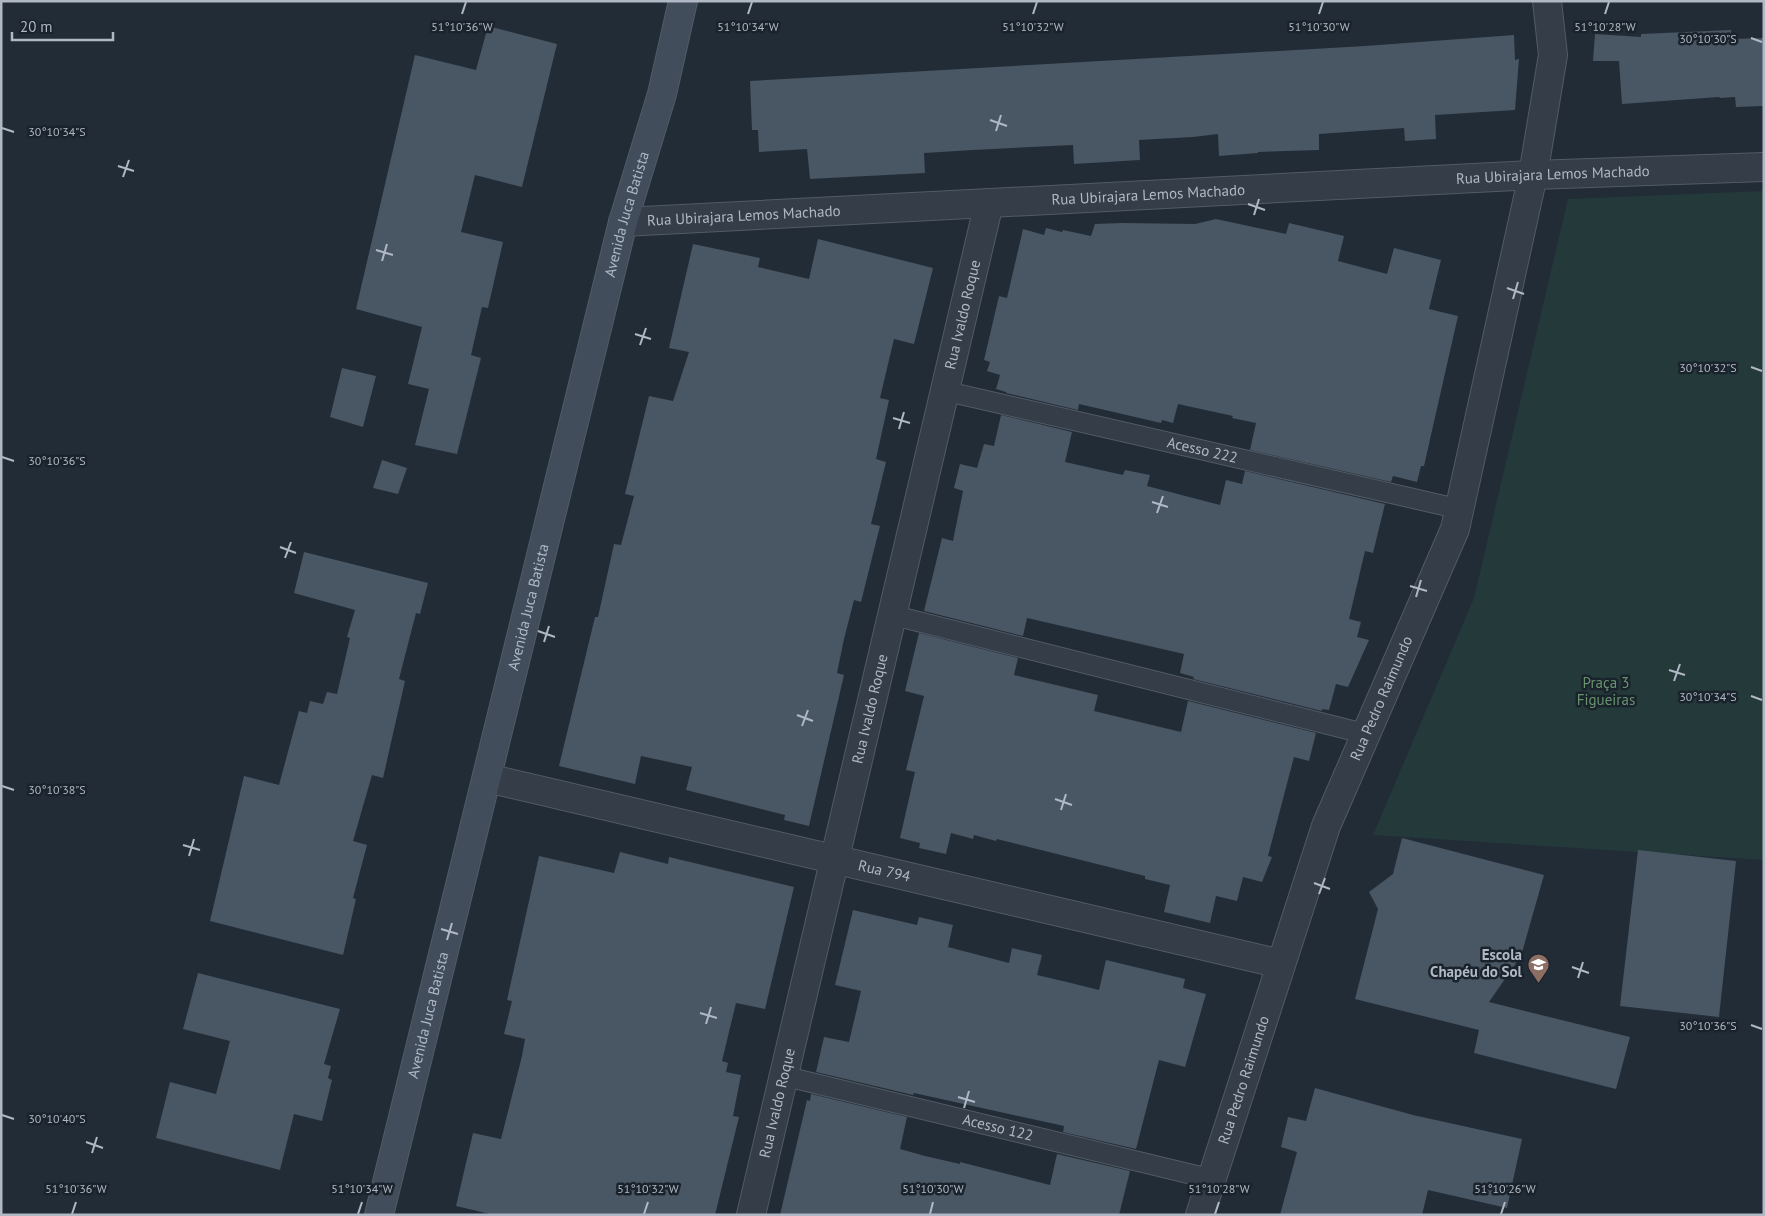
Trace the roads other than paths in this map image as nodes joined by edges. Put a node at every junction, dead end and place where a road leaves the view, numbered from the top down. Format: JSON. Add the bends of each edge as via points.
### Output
{"nodes":[{"id":1,"x":683,"y":1,"type":"edge"},
{"id":2,"x":1547,"y":1,"type":"edge"},
{"id":3,"x":1764,"y":167,"type":"edge"},
{"id":4,"x":1533,"y":175,"type":"junction"},
{"id":5,"x":989,"y":203,"type":"junction"},
{"id":6,"x":623,"y":222,"type":"junction"},
{"id":7,"x":945,"y":391,"type":"junction"},
{"id":8,"x":1459,"y":509,"type":"junction"},
{"id":9,"x":892,"y":615,"type":"junction"},
{"id":10,"x":1366,"y":734,"type":"junction"},
{"id":11,"x":487,"y":778,"type":"junction"},
{"id":12,"x":835,"y":859,"type":"junction"},
{"id":13,"x":1282,"y":964,"type":"junction"},
{"id":14,"x":784,"y":1076,"type":"junction"},
{"id":15,"x":1212,"y":1179,"type":"junction"},
{"id":16,"x":379,"y":1215,"type":"edge"},
{"id":17,"x":751,"y":1215,"type":"edge"},
{"id":18,"x":1200,"y":1215,"type":"edge"}],
"edges":[{"from":1,"to":6,"type":"main road","name":"Avenida Juca Batista","via":[[662,94]]},
{"from":2,"to":4,"type":"street","name":"Rua Pedro Raimundo","via":[[1553,55]]},
{"from":3,"to":4,"type":"street","name":"Rua Ubirajara Lemos Machado"},
{"from":4,"to":5,"type":"street","name":"Rua Ubirajara Lemos Machado"},
{"from":4,"to":8,"type":"street","name":"Rua Pedro Raimundo"},
{"from":5,"to":6,"type":"street","name":"Rua Ubirajara Lemos Machado"},
{"from":5,"to":7,"type":"street","name":"Rua Ivaldo Roque"},
{"from":6,"to":11,"type":"main road","name":"Avenida Juca Batista"},
{"from":7,"to":8,"type":"lane","name":"Acesso 222"},
{"from":7,"to":9,"type":"street","name":"Rua Ivaldo Roque"},
{"from":8,"to":10,"type":"street","name":"Rua Pedro Raimundo","via":[[1454,529]]},
{"from":9,"to":10,"type":"lane"},
{"from":9,"to":12,"type":"street","name":"Rua Ivaldo Roque"},
{"from":10,"to":13,"type":"street","name":"Rua Pedro Raimundo","via":[[1326,826]]},
{"from":11,"to":12,"type":"street","name":"Rua 794"},
{"from":11,"to":16,"type":"main road","name":"Avenida Juca Batista"},
{"from":12,"to":13,"type":"street","name":"Rua 794"},
{"from":12,"to":14,"type":"street","name":"Rua Ivaldo Roque"},
{"from":13,"to":15,"type":"street","name":"Rua Pedro Raimundo"},
{"from":14,"to":15,"type":"lane","name":"Acesso 122"},
{"from":14,"to":17,"type":"street","name":"Rua Ivaldo Roque"},
{"from":15,"to":18,"type":"street","name":"Rua Pedro Raimundo"}]}
